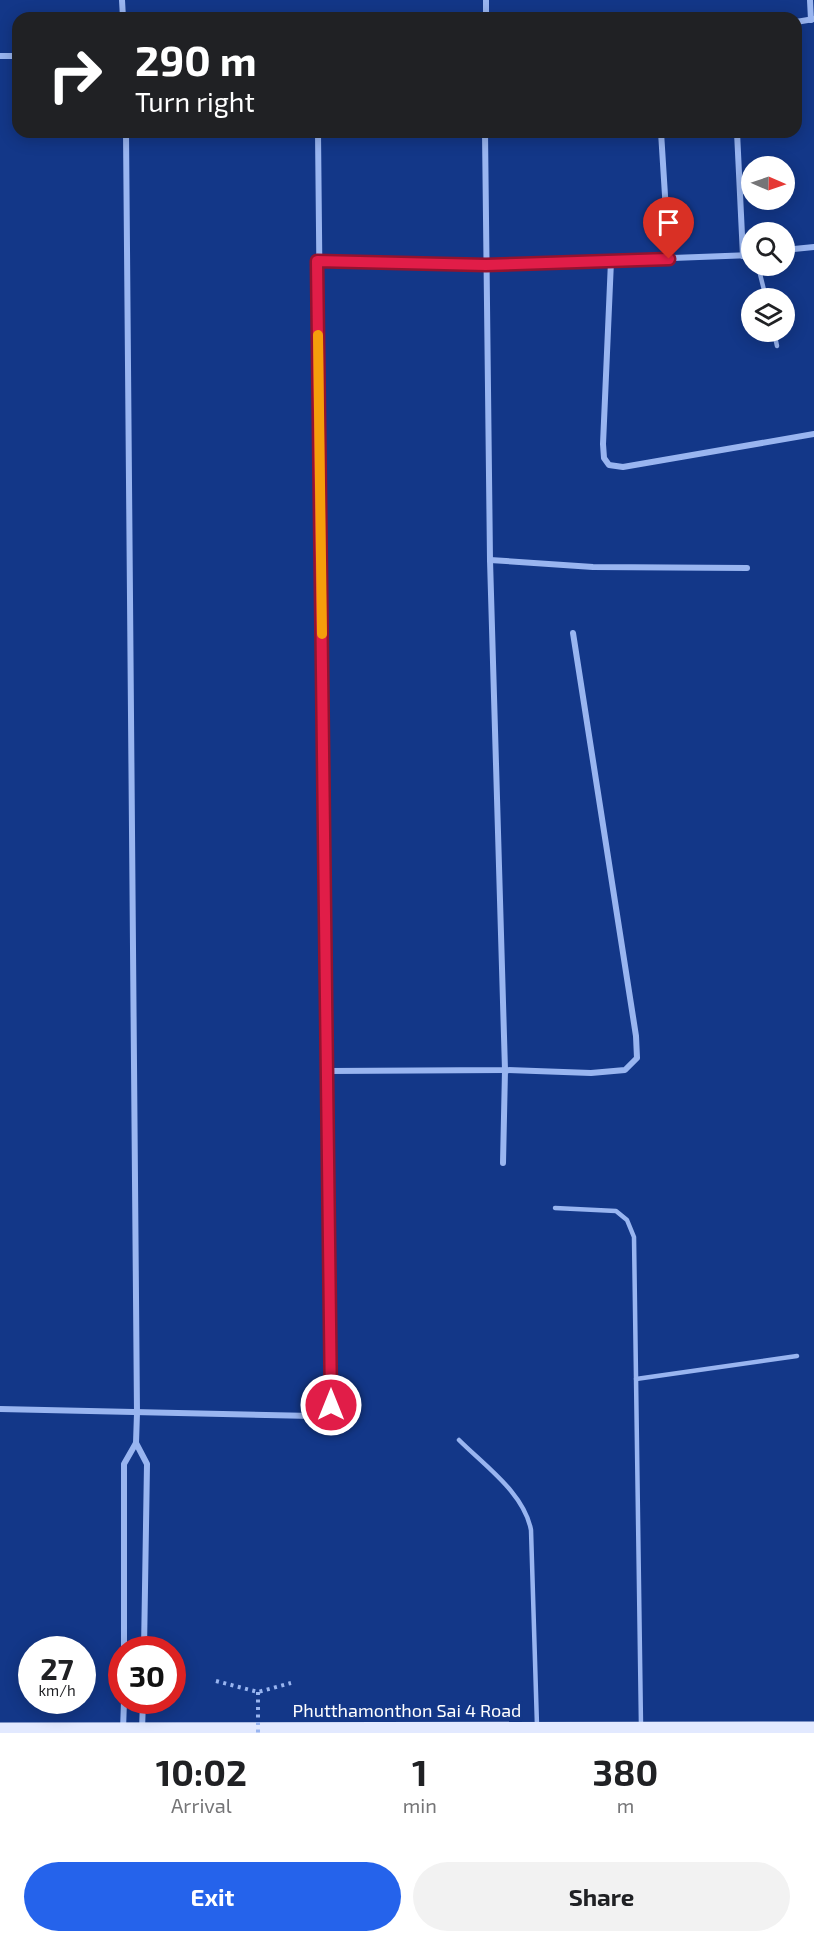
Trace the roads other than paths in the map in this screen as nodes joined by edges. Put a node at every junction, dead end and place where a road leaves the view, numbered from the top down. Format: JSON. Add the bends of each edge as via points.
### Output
{"nodes":[{"id":1,"x":810,"y":0,"type":"edge"},
{"id":2,"x":812,"y":19,"type":"edge"},
{"id":3,"x":126,"y":138,"type":"edge"},
{"id":4,"x":318,"y":138,"type":"edge"},
{"id":5,"x":485,"y":138,"type":"edge"},
{"id":6,"x":662,"y":138,"type":"edge"},
{"id":7,"x":737,"y":138,"type":"edge"},
{"id":8,"x":741,"y":222,"type":"edge"},
{"id":9,"x":814,"y":247,"type":"edge"},
{"id":10,"x":795,"y":249,"type":"edge"},
{"id":11,"x":741,"y":256,"type":"edge"},
{"id":12,"x":669,"y":259,"type":"junction"},
{"id":13,"x":317,"y":261,"type":"junction"},
{"id":14,"x":611,"y":261,"type":"junction"},
{"id":15,"x":486,"y":265,"type":"junction"},
{"id":16,"x":776,"y":342,"type":"edge"},
{"id":17,"x":777,"y":346,"type":"dead end"},
{"id":18,"x":814,"y":434,"type":"edge"},
{"id":19,"x":490,"y":560,"type":"junction"},
{"id":20,"x":747,"y":567,"type":"dead end"},
{"id":21,"x":573,"y":633,"type":"dead end"},
{"id":22,"x":505,"y":1070,"type":"junction"},
{"id":23,"x":328,"y":1071,"type":"junction"},
{"id":24,"x":503,"y":1163,"type":"dead end"},
{"id":25,"x":555,"y":1208,"type":"dead end"},
{"id":26,"x":797,"y":1356,"type":"dead end"},
{"id":27,"x":636,"y":1379,"type":"junction"},
{"id":28,"x":0,"y":1409,"type":"edge"},
{"id":29,"x":137,"y":1413,"type":"junction"},
{"id":30,"x":459,"y":1440,"type":"dead end"},
{"id":31,"x":136,"y":1443,"type":"junction"},
{"id":32,"x":124,"y":1636,"type":"edge"},
{"id":33,"x":144,"y":1636,"type":"edge"},
{"id":34,"x":124,"y":1714,"type":"edge"},
{"id":35,"x":143,"y":1714,"type":"edge"},
{"id":36,"x":537,"y":1728,"type":"junction"},
{"id":37,"x":641,"y":1728,"type":"junction"},
{"id":38,"x":814,"y":1729,"type":"edge"},
{"id":39,"x":0,"y":1730,"type":"edge"},
{"id":40,"x":123,"y":1731,"type":"junction"},
{"id":41,"x":142,"y":1731,"type":"junction"}],
"edges":[{"from":1,"to":2,"type":"street"},
{"from":3,"to":29,"type":"street"},
{"from":4,"to":13,"type":"street"},
{"from":5,"to":15,"type":"street"},
{"from":6,"to":12,"type":"street"},
{"from":7,"to":8,"type":"street"},
{"from":9,"to":10,"type":"street"},
{"from":11,"to":12,"type":"street"},
{"from":12,"to":14,"type":"street"},
{"from":13,"to":15,"type":"street"},
{"from":13,"to":23,"type":"street"},
{"from":14,"to":15,"type":"street"},
{"from":14,"to":18,"type":"street","via":[[603,444],[609,465],[623,467]]},
{"from":15,"to":19,"type":"street"},
{"from":16,"to":17,"type":"lane"},
{"from":19,"to":20,"type":"street","via":[[593,567]]},
{"from":19,"to":22,"type":"street"},
{"from":21,"to":22,"type":"street","via":[[637,1058],[625,1070]]},
{"from":22,"to":23,"type":"street"},
{"from":22,"to":24,"type":"street"},
{"from":23,"to":29,"type":"street","via":[[331,1405],[325,1414],[314,1416]]},
{"from":25,"to":27,"type":"lane","via":[[616,1211],[627,1220],[634,1237]]},
{"from":26,"to":27,"type":"lane"},
{"from":27,"to":37,"type":"lane"},
{"from":28,"to":29,"type":"street"},
{"from":29,"to":31,"type":"street"},
{"from":30,"to":36,"type":"lane","via":[[528,1514]]},
{"from":31,"to":32,"type":"street","via":[[124,1464]]},
{"from":31,"to":33,"type":"street","via":[[147,1464]]},
{"from":34,"to":40,"type":"street"},
{"from":35,"to":41,"type":"street"},
{"from":36,"to":37,"type":"main road","name":"Phutthamonthon Sai 4 Road"},
{"from":36,"to":41,"type":"main road","name":"Phutthamonthon Sai 4 Road"},
{"from":37,"to":38,"type":"main road","name":"Phutthamonthon Sai 4 Road"},
{"from":39,"to":40,"type":"main road","name":"Phutthamonthon Sai 4 Road"},
{"from":40,"to":41,"type":"main road","name":"Phutthamonthon Sai 4 Road"}]}
